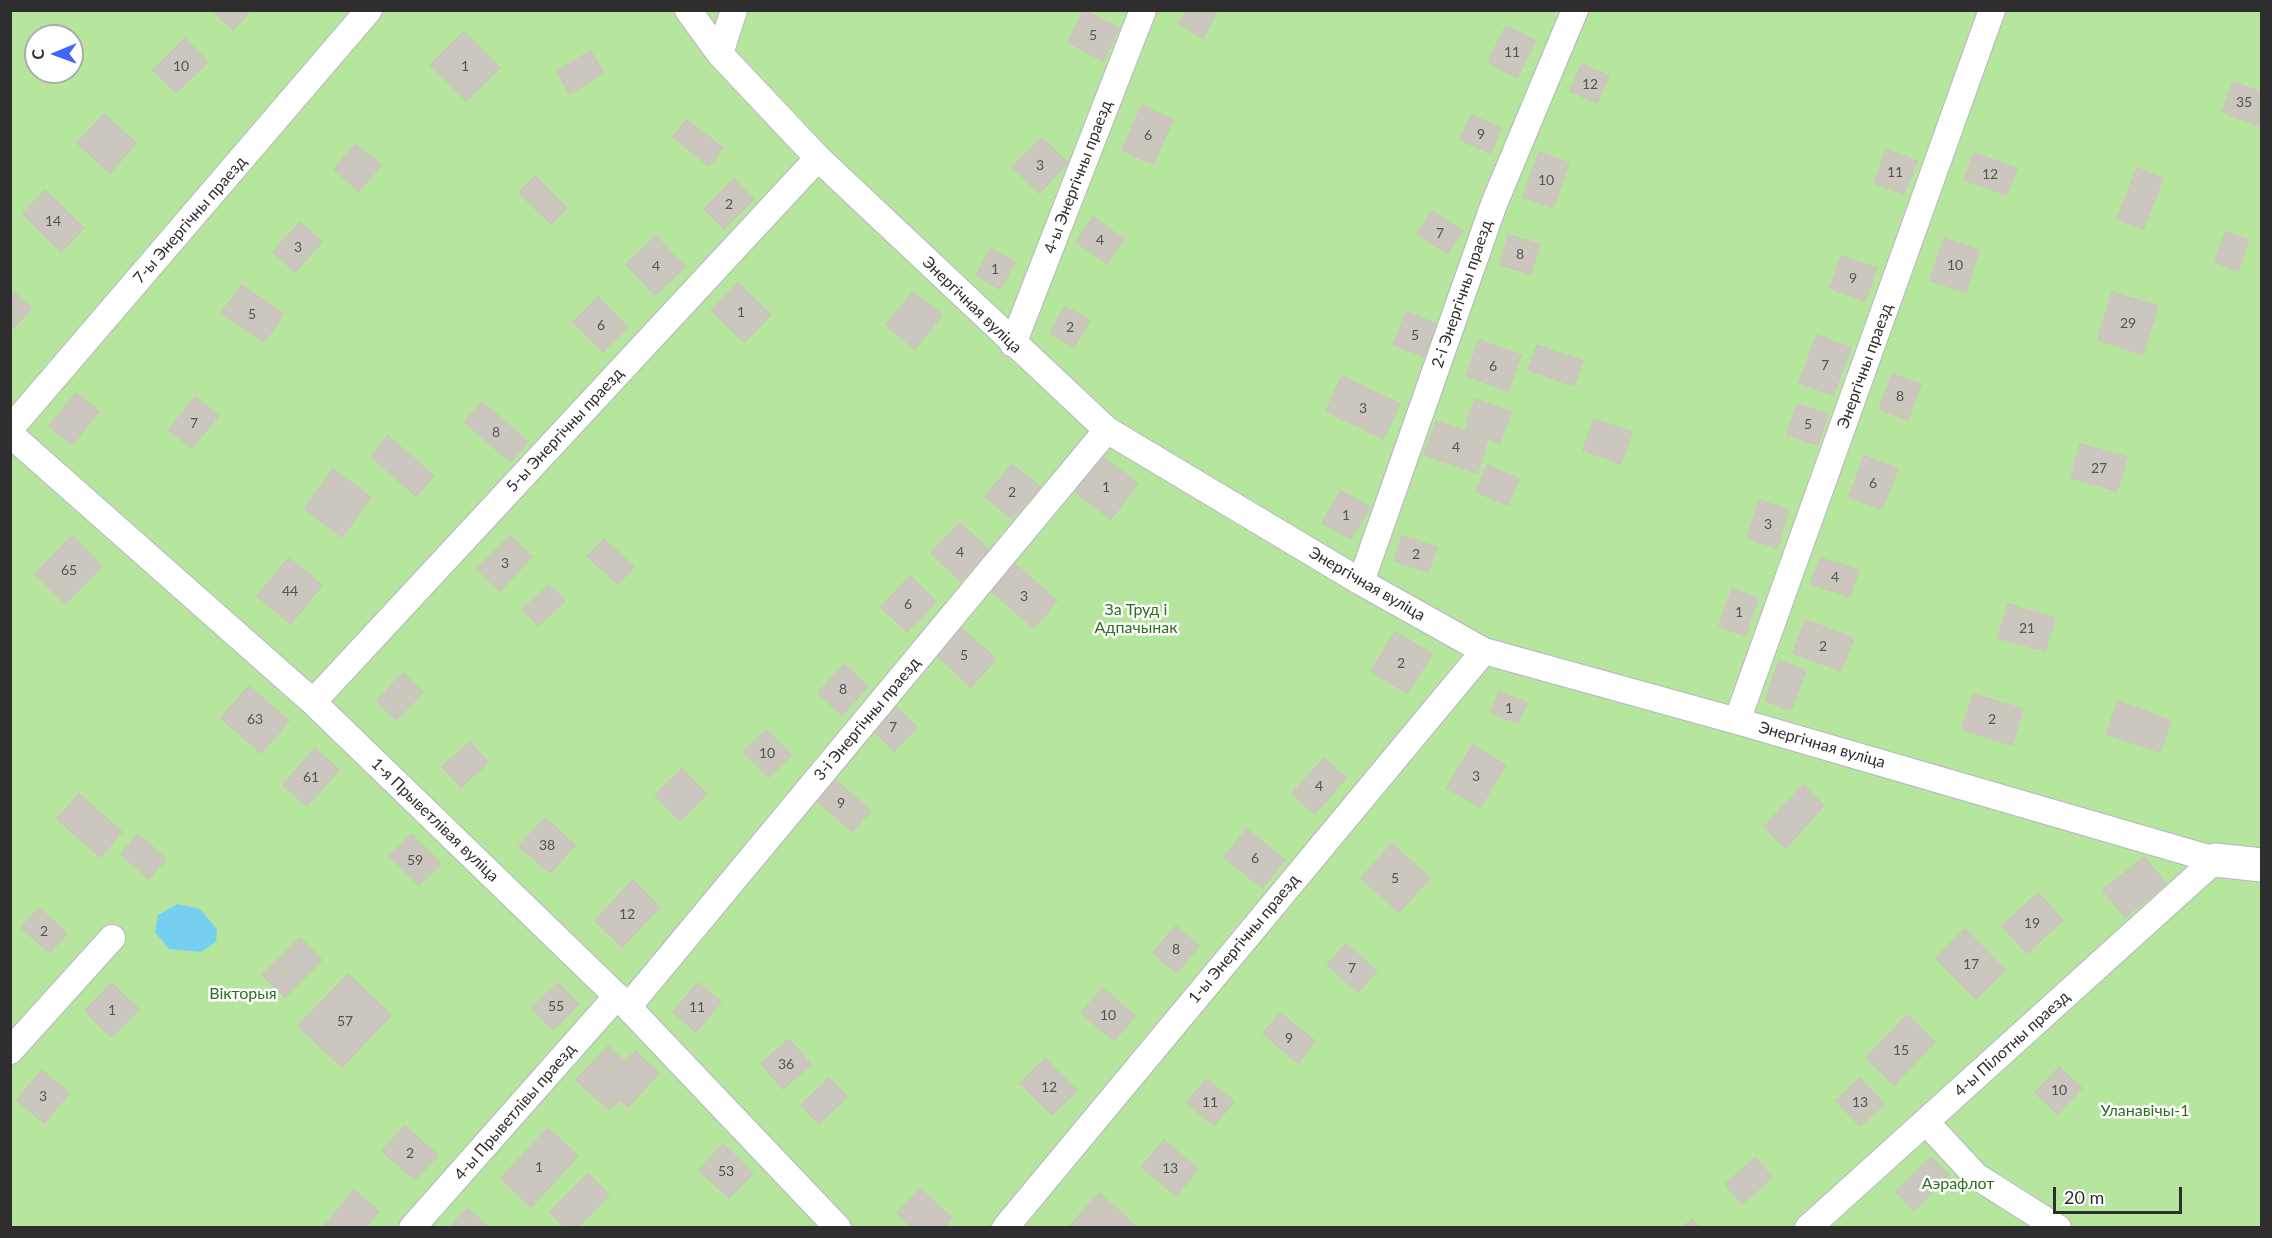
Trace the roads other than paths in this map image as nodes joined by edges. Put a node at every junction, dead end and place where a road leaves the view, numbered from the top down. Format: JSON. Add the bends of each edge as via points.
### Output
{"nodes":[{"id":1,"x":369,"y":10,"type":"edge"},
{"id":2,"x":688,"y":10,"type":"edge"},
{"id":3,"x":734,"y":10,"type":"edge"},
{"id":4,"x":1143,"y":10,"type":"edge"},
{"id":5,"x":1575,"y":10,"type":"edge"},
{"id":6,"x":1992,"y":10,"type":"edge"},
{"id":7,"x":720,"y":54,"type":"junction"},
{"id":8,"x":818,"y":158,"type":"junction"},
{"id":9,"x":1013,"y":344,"type":"junction"},
{"id":10,"x":10,"y":429,"type":"edge"},
{"id":11,"x":1107,"y":430,"type":"junction"},
{"id":12,"x":10,"y":434,"type":"edge"},
{"id":13,"x":1361,"y":582,"type":"junction"},
{"id":14,"x":1484,"y":651,"type":"junction"},
{"id":15,"x":313,"y":702,"type":"junction"},
{"id":16,"x":1737,"y":721,"type":"junction"},
{"id":17,"x":2216,"y":860,"type":"junction"},
{"id":18,"x":2262,"y":865,"type":"edge"},
{"id":19,"x":112,"y":938,"type":"dead end"},
{"id":20,"x":622,"y":1002,"type":"junction"},
{"id":21,"x":10,"y":1051,"type":"edge"},
{"id":22,"x":1926,"y":1122,"type":"junction"},
{"id":23,"x":412,"y":1227,"type":"edge"},
{"id":24,"x":838,"y":1227,"type":"edge"},
{"id":25,"x":1005,"y":1227,"type":"edge"},
{"id":26,"x":1808,"y":1227,"type":"edge"},
{"id":27,"x":2058,"y":1227,"type":"edge"}],
"edges":[{"from":1,"to":10,"type":"lane","name":"7-ы Энергічны праезд"},
{"from":2,"to":7,"type":"lane","name":"Энергічная вуліца"},
{"from":3,"to":7,"type":"lane"},
{"from":4,"to":9,"type":"lane","name":"4-ы Энергічны праезд"},
{"from":5,"to":13,"type":"lane","name":"2-і Энергічны праезд","via":[[1494,204]]},
{"from":6,"to":16,"type":"lane","name":"Энергічны праезд"},
{"from":7,"to":8,"type":"lane","name":"Энергічная вуліца"},
{"from":8,"to":9,"type":"lane","name":"Энергічная вуліца"},
{"from":8,"to":15,"type":"lane","name":"5-ы Энергічны праезд"},
{"from":9,"to":11,"type":"lane","name":"Энергічная вуліца"},
{"from":11,"to":13,"type":"lane","name":"Энергічная вуліца"},
{"from":11,"to":20,"type":"lane","name":"3-і Энергічны праезд"},
{"from":12,"to":15,"type":"lane","name":"1-я Прыветлівая вуліца"},
{"from":13,"to":14,"type":"lane","name":"Энергічная вуліца"},
{"from":14,"to":16,"type":"lane","name":"Энергічная вуліца"},
{"from":14,"to":25,"type":"lane","name":"1-ы Энергічны праезд"},
{"from":15,"to":20,"type":"lane","name":"1-я Прыветлівая вуліца"},
{"from":16,"to":17,"type":"lane","name":"Энергічная вуліца"},
{"from":17,"to":18,"type":"street"},
{"from":17,"to":22,"type":"lane","name":"4-ы Пілотны праезд"},
{"from":19,"to":21,"type":"lane"},
{"from":20,"to":23,"type":"lane","name":"4-ы Прыветлівы праезд"},
{"from":20,"to":24,"type":"lane","name":"1-я Прыветлівая вуліца"},
{"from":22,"to":26,"type":"lane","name":"4-ы Пілотны праезд"},
{"from":22,"to":27,"type":"lane","via":[[1976,1176]]}]}
